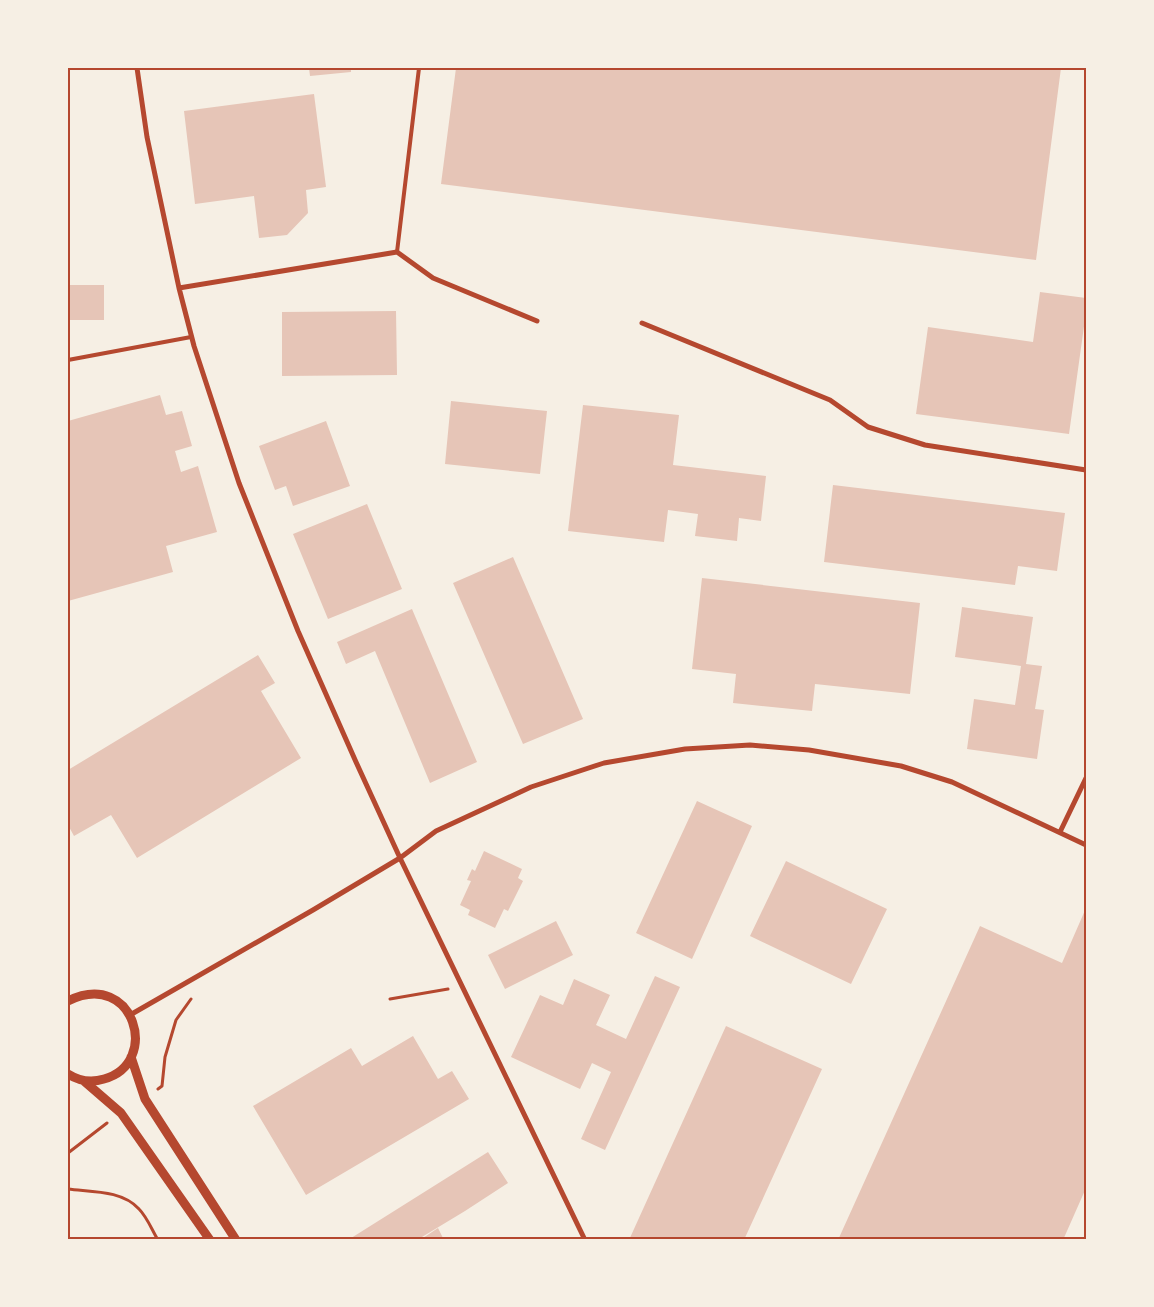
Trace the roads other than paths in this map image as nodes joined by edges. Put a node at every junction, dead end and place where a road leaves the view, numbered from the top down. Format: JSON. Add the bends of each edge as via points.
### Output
{"nodes":[{"id":1,"x":137,"y":68,"type":"edge"},
{"id":2,"x":419,"y":68,"type":"edge"},
{"id":3,"x":397,"y":252,"type":"junction"},
{"id":4,"x":179,"y":288,"type":"junction"},
{"id":5,"x":537,"y":321,"type":"dead end"},
{"id":6,"x":642,"y":323,"type":"dead end"},
{"id":7,"x":191,"y":337,"type":"junction"},
{"id":8,"x":68,"y":360,"type":"edge"},
{"id":9,"x":1086,"y":470,"type":"edge"},
{"id":10,"x":1086,"y":778,"type":"edge"},
{"id":11,"x":1060,"y":832,"type":"junction"},
{"id":12,"x":1086,"y":845,"type":"edge"},
{"id":13,"x":400,"y":858,"type":"junction"},
{"id":14,"x":68,"y":1001,"type":"edge"},
{"id":15,"x":130,"y":1015,"type":"junction"},
{"id":16,"x":131,"y":1058,"type":"junction"},
{"id":17,"x":68,"y":1074,"type":"edge"},
{"id":18,"x":84,"y":1081,"type":"junction"},
{"id":19,"x":210,"y":1240,"type":"edge"},
{"id":20,"x":236,"y":1240,"type":"edge"},
{"id":21,"x":585,"y":1240,"type":"edge"}],
"edges":[{"from":1,"to":4,"type":"street","via":[[147,137]]},
{"from":2,"to":3,"type":"lane"},
{"from":3,"to":4,"type":"street"},
{"from":3,"to":5,"type":"street","via":[[432,278]]},
{"from":4,"to":7,"type":"street"},
{"from":6,"to":9,"type":"street","via":[[830,400],[868,427],[925,445]]},
{"from":7,"to":8,"type":"lane"},
{"from":7,"to":13,"type":"street","via":[[239,483],[290,614]]},
{"from":10,"to":11,"type":"street"},
{"from":11,"to":12,"type":"street"},
{"from":11,"to":13,"type":"street","via":[[952,782],[902,766],[809,750],[750,745],[685,749],[604,762],[531,787],[436,831]]},
{"from":13,"to":15,"type":"street"},
{"from":13,"to":21,"type":"street"},
{"from":14,"to":15,"type":"street","via":[[98,994],[115,1000]]},
{"from":15,"to":16,"type":"street","via":[[135,1029]]},
{"from":16,"to":18,"type":"street","via":[[115,1075]]},
{"from":16,"to":20,"type":"street","via":[[145,1098]]},
{"from":17,"to":18,"type":"street"},
{"from":18,"to":19,"type":"street","via":[[120,1113]]}]}
